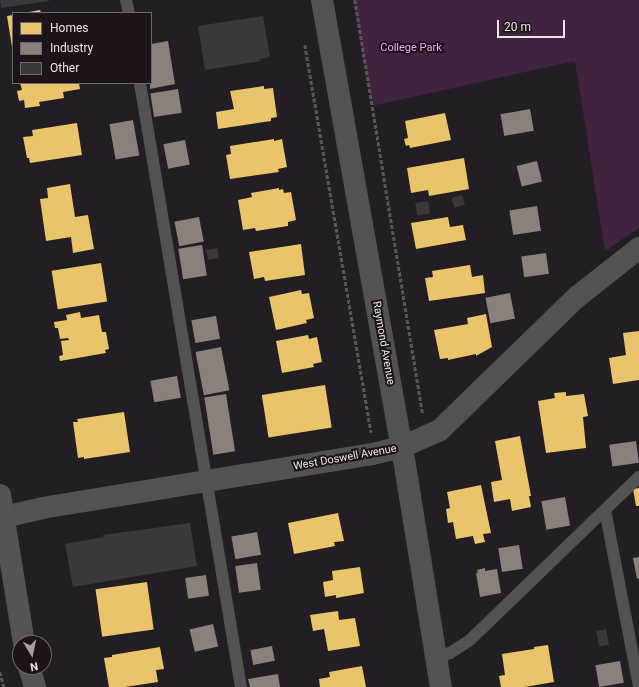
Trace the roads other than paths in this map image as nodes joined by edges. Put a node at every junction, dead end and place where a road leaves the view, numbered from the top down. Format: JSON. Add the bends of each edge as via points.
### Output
{"nodes":[{"id":1,"x":126,"y":0,"type":"edge"},
{"id":2,"x":322,"y":0,"type":"edge"},
{"id":3,"x":129,"y":12,"type":"edge"},
{"id":4,"x":140,"y":84,"type":"edge"},
{"id":5,"x":639,"y":248,"type":"edge"},
{"id":6,"x":402,"y":448,"type":"junction"},
{"id":7,"x":639,"y":477,"type":"edge"},
{"id":8,"x":206,"y":481,"type":"junction"},
{"id":9,"x":0,"y":495,"type":"edge"},
{"id":10,"x":605,"y":510,"type":"junction"},
{"id":11,"x":4,"y":517,"type":"junction"},
{"id":12,"x":23,"y":635,"type":"edge"},
{"id":13,"x":436,"y":657,"type":"junction"},
{"id":14,"x":31,"y":675,"type":"edge"},
{"id":15,"x":35,"y":687,"type":"edge"},
{"id":16,"x":241,"y":687,"type":"edge"},
{"id":17,"x":442,"y":687,"type":"edge"},
{"id":18,"x":639,"y":687,"type":"edge"}],
"edges":[{"from":1,"to":3,"type":"lane"},
{"from":2,"to":6,"type":"street","name":"Raymond Avenue"},
{"from":4,"to":8,"type":"lane"},
{"from":5,"to":6,"type":"street","name":"West Doswell Avenue","via":[[577,297],[440,430]]},
{"from":6,"to":8,"type":"street","name":"West Doswell Avenue"},
{"from":6,"to":13,"type":"street","name":"Raymond Avenue"},
{"from":7,"to":10,"type":"lane"},
{"from":8,"to":11,"type":"street","name":"West Doswell Avenue","via":[[42,508]]},
{"from":8,"to":16,"type":"lane"},
{"from":9,"to":11,"type":"main road"},
{"from":10,"to":13,"type":"lane","via":[[470,640],[450,653]]},
{"from":10,"to":18,"type":"lane"},
{"from":11,"to":12,"type":"main road"},
{"from":13,"to":17,"type":"street","name":"Raymond Avenue"},
{"from":14,"to":15,"type":"main road"}]}
